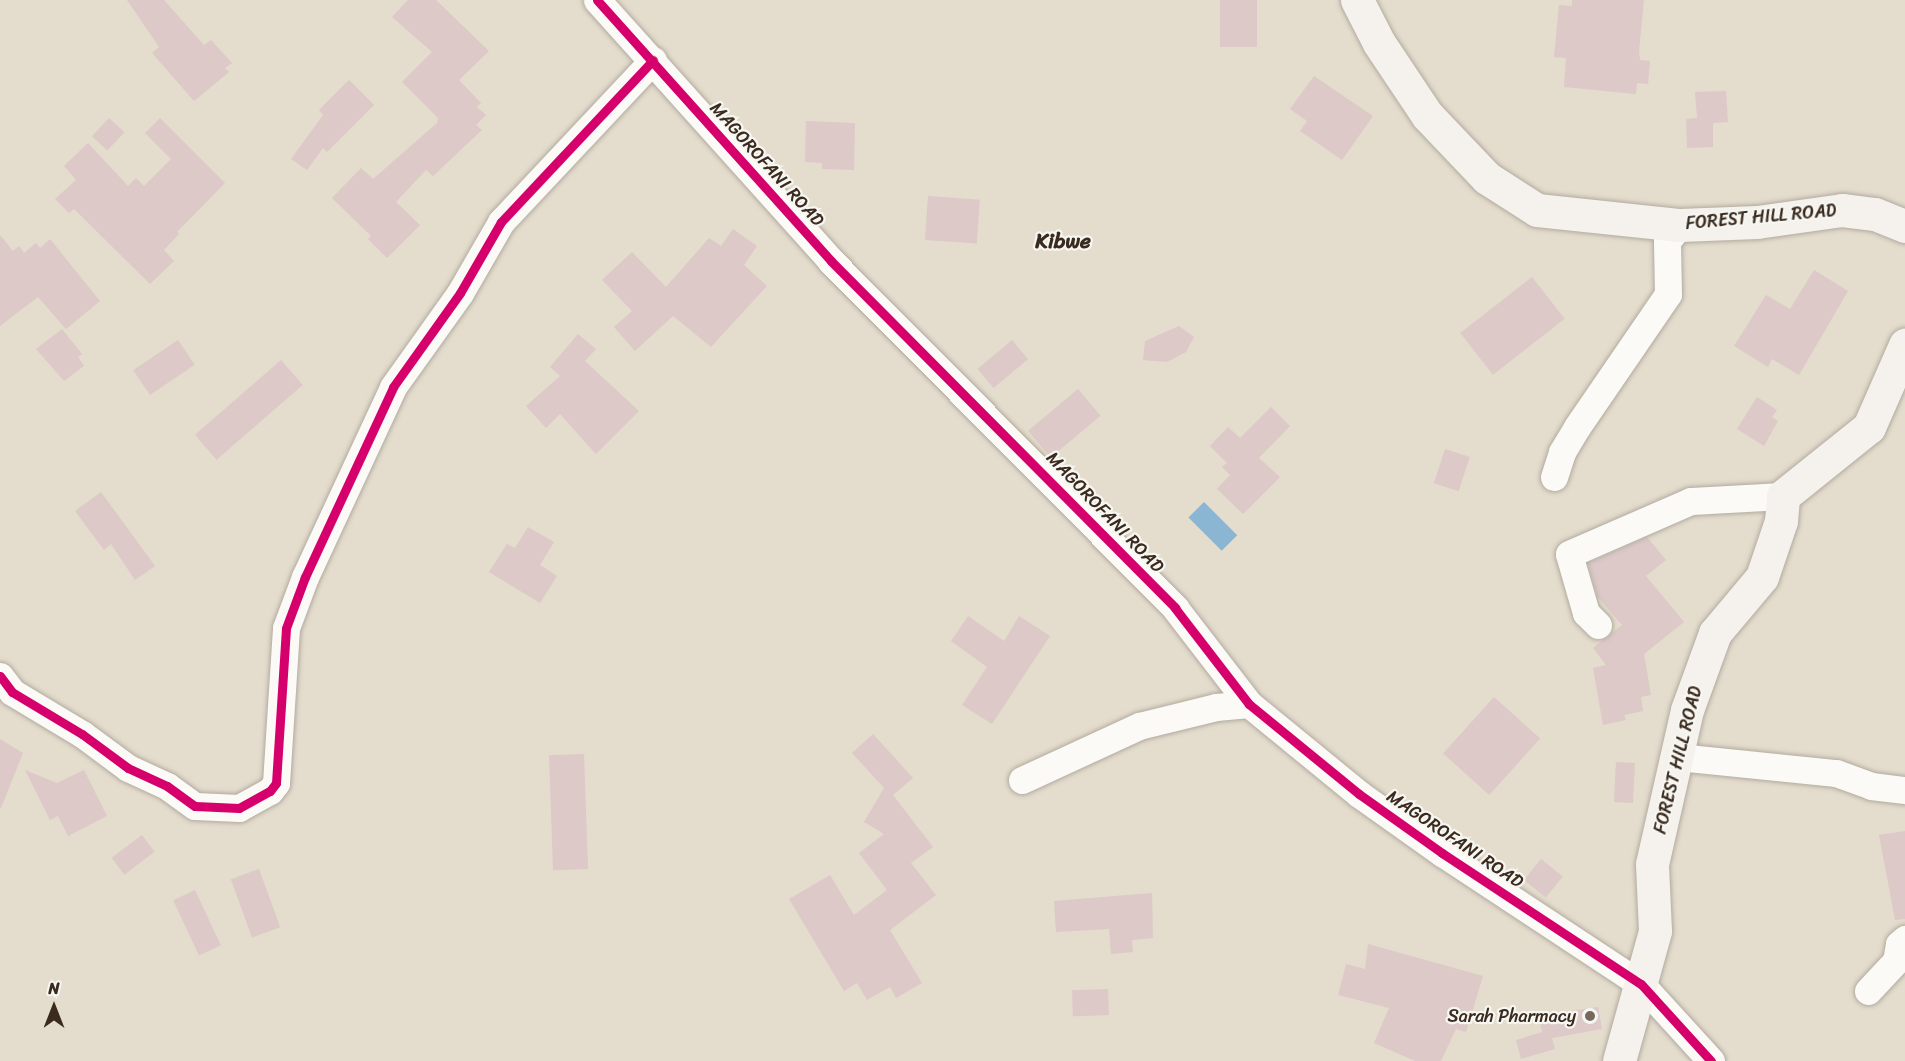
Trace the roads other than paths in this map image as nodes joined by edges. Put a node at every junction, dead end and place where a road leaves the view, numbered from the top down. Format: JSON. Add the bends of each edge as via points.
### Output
{"nodes":[{"id":1,"x":597,"y":0,"type":"edge"},
{"id":2,"x":1357,"y":0,"type":"edge"},
{"id":3,"x":653,"y":60,"type":"junction"},
{"id":4,"x":1680,"y":225,"type":"junction"},
{"id":5,"x":1905,"y":226,"type":"edge"},
{"id":6,"x":1905,"y":345,"type":"edge"},
{"id":7,"x":1554,"y":477,"type":"dead end"},
{"id":8,"x":1784,"y":496,"type":"junction"},
{"id":9,"x":1598,"y":625,"type":"dead end"},
{"id":10,"x":0,"y":676,"type":"edge"},
{"id":11,"x":1249,"y":704,"type":"junction"},
{"id":12,"x":1678,"y":757,"type":"junction"},
{"id":13,"x":1022,"y":780,"type":"dead end"},
{"id":14,"x":1905,"y":790,"type":"edge"},
{"id":15,"x":1905,"y":939,"type":"edge"},
{"id":16,"x":1641,"y":984,"type":"junction"},
{"id":17,"x":1868,"y":991,"type":"dead end"},
{"id":18,"x":1619,"y":1061,"type":"edge"},
{"id":19,"x":1711,"y":1061,"type":"edge"}],
"edges":[{"from":1,"to":3,"type":"street","name":"MAGOROFANI ROAD"},
{"from":2,"to":4,"type":"street","name":"FOREST HILL ROAD","via":[[1379,43],[1427,116],[1487,178],[1514,199],[1560,215]]},
{"from":3,"to":10,"type":"street","via":[[501,222],[460,294],[393,387],[305,577],[286,628],[276,783],[270,791],[239,808],[195,806],[167,786],[128,768],[82,734],[12,692]]},
{"from":3,"to":11,"type":"street","name":"MAGOROFANI ROAD","via":[[831,261],[1175,608]]},
{"from":4,"to":5,"type":"street","name":"FOREST HILL ROAD","via":[[1757,222],[1842,210],[1875,214]]},
{"from":4,"to":7,"type":"street","via":[[1667,242],[1668,294],[1577,427],[1562,452]]},
{"from":6,"to":8,"type":"street","via":[[1869,427]]},
{"from":8,"to":9,"type":"street","via":[[1691,501],[1569,554],[1586,613]]},
{"from":8,"to":12,"type":"street","name":"FOREST HILL ROAD","via":[[1781,521],[1762,577],[1715,633],[1687,710]]},
{"from":11,"to":13,"type":"street","via":[[1216,707],[1138,726]]},
{"from":11,"to":16,"type":"street","name":"MAGOROFANI ROAD","via":[[1359,794]]},
{"from":12,"to":14,"type":"street","via":[[1836,773],[1871,786]]},
{"from":12,"to":16,"type":"street","name":"FOREST HILL ROAD","via":[[1652,864],[1656,931]]},
{"from":15,"to":17,"type":"street","via":[[1899,944],[1896,961]]},
{"from":16,"to":18,"type":"street","name":"FOREST HILL ROAD"},
{"from":16,"to":19,"type":"street","name":"MAGOROFANI ROAD"}]}
